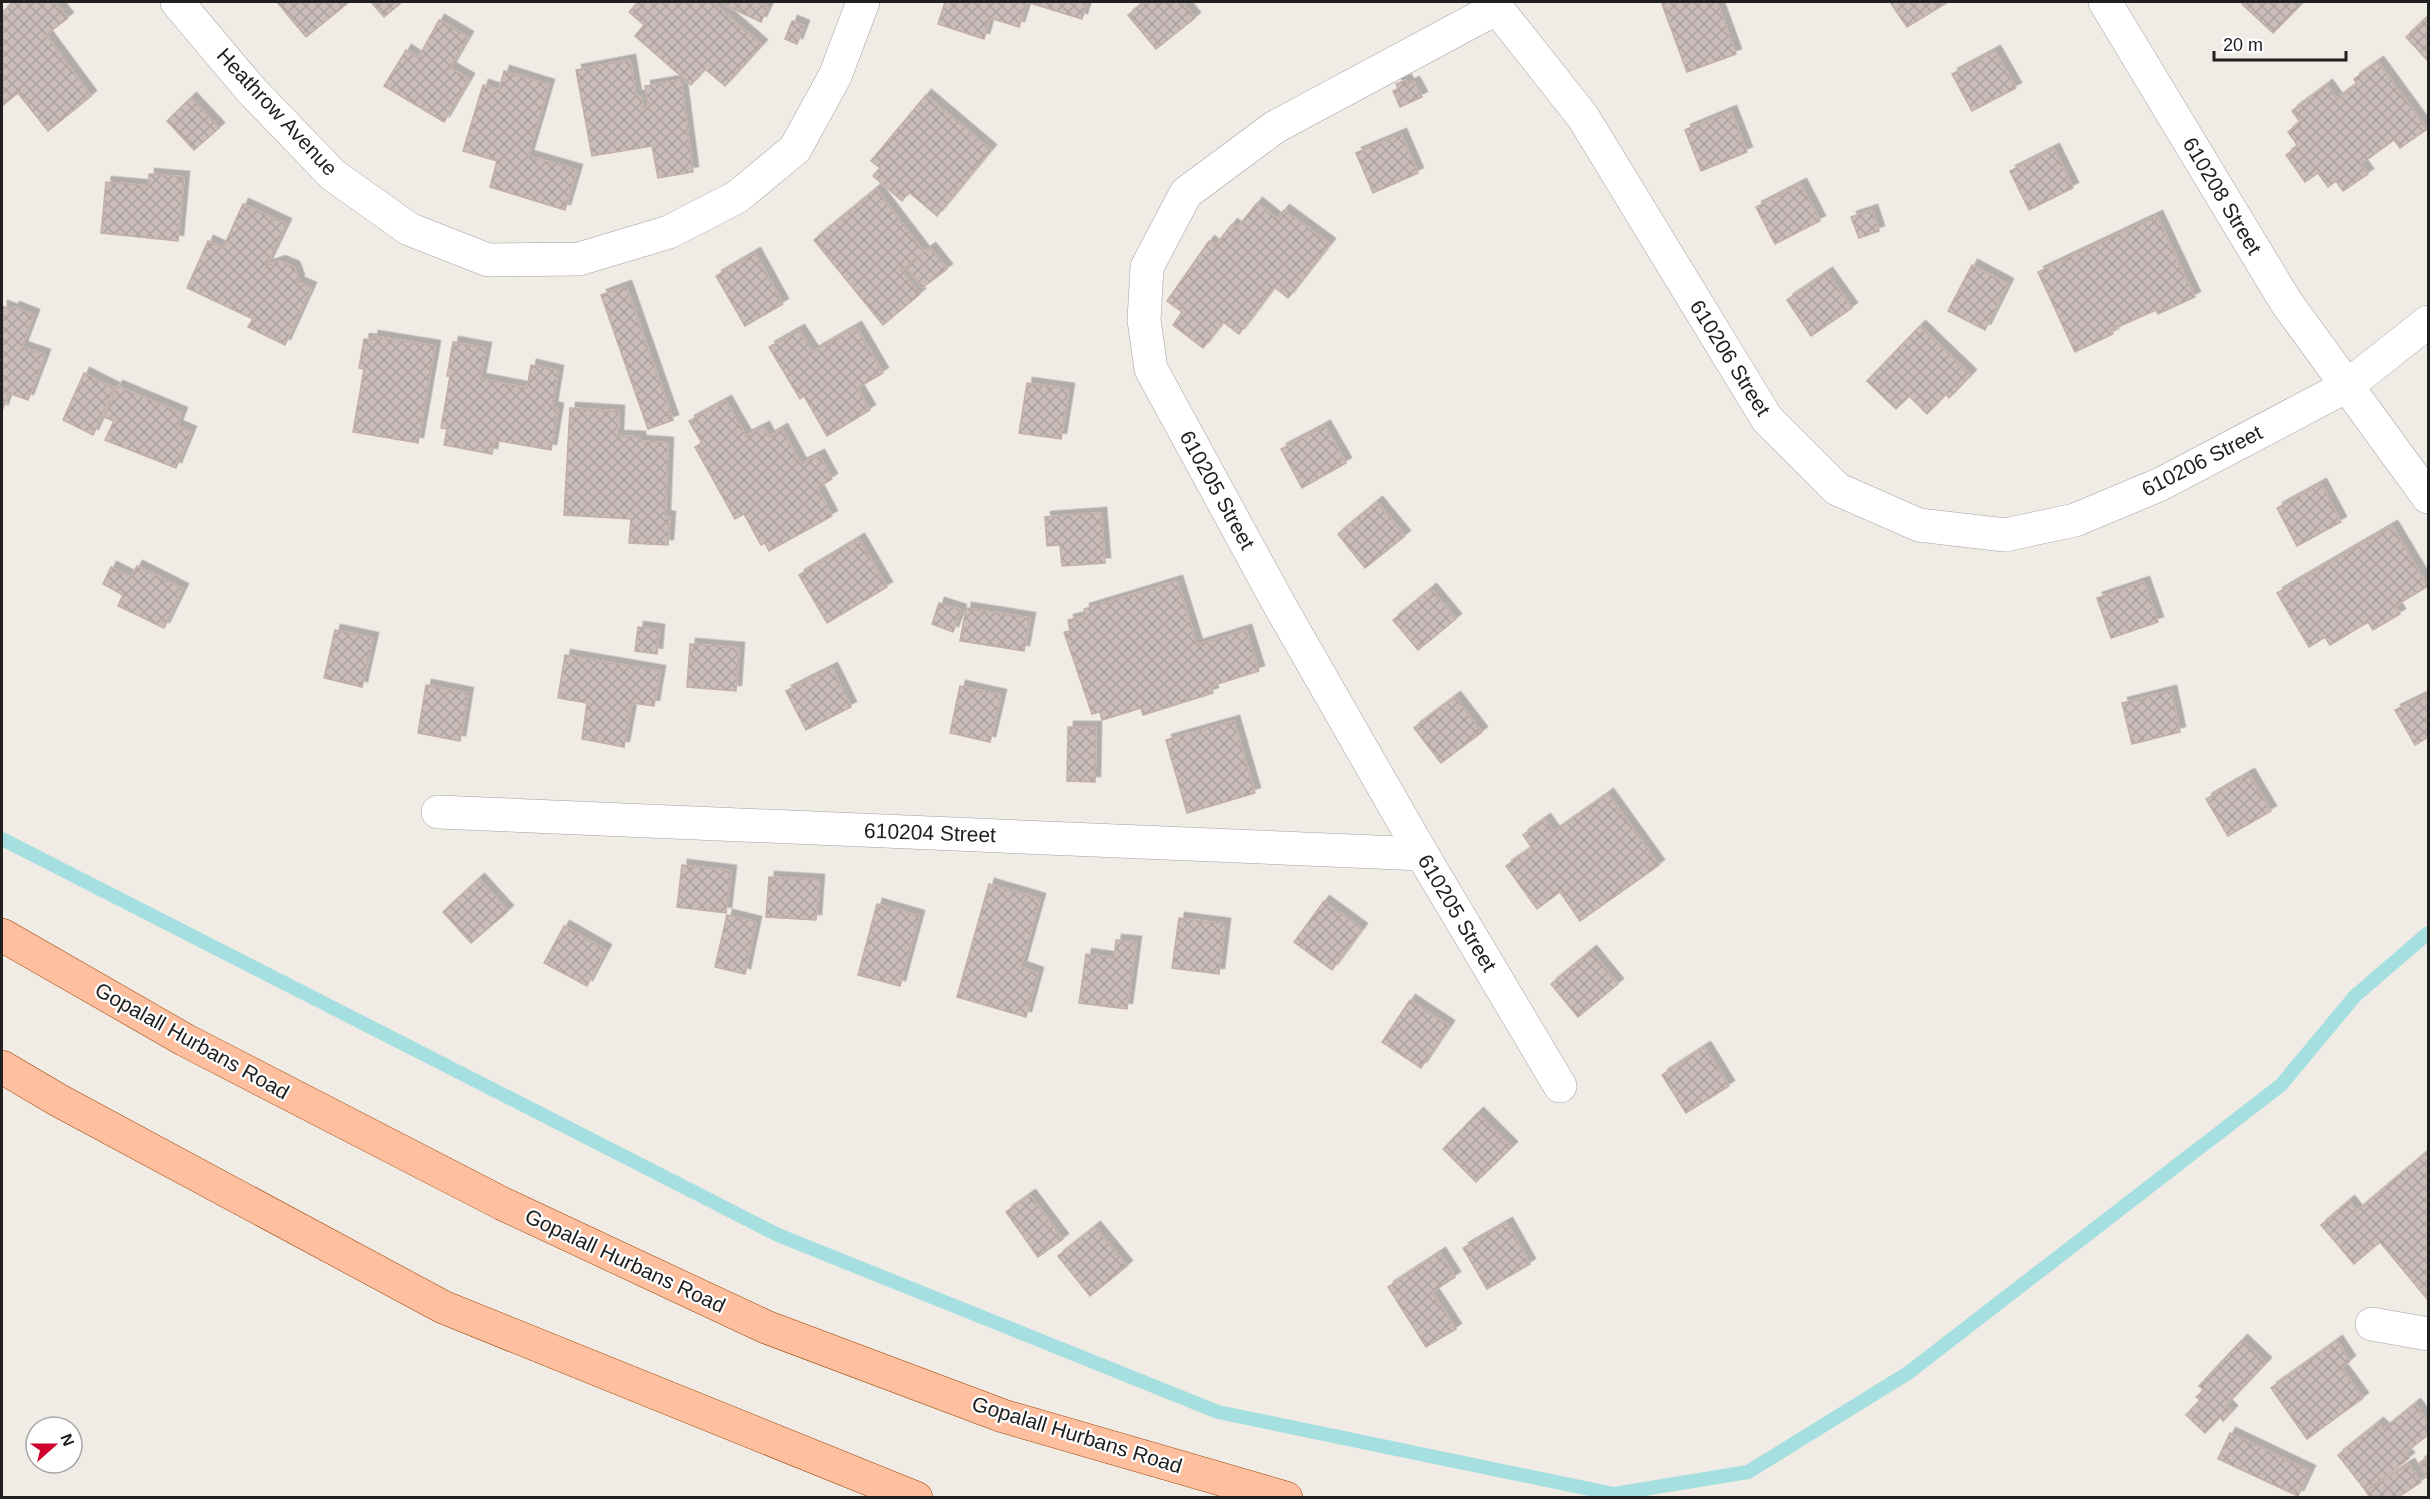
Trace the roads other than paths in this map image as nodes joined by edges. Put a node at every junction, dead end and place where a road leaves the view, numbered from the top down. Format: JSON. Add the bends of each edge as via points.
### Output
{"nodes":[{"id":1,"x":177,"y":2,"type":"edge"},
{"id":2,"x":863,"y":2,"type":"edge"},
{"id":3,"x":2105,"y":2,"type":"edge"},
{"id":4,"x":1495,"y":5,"type":"edge"},
{"id":5,"x":2428,"y":322,"type":"edge"},
{"id":6,"x":2347,"y":386,"type":"junction"},
{"id":7,"x":2428,"y":497,"type":"edge"},
{"id":8,"x":438,"y":812,"type":"dead end"},
{"id":9,"x":1422,"y":854,"type":"junction"},
{"id":10,"x":2,"y":935,"type":"edge"},
{"id":11,"x":2,"y":1067,"type":"edge"},
{"id":12,"x":1560,"y":1086,"type":"dead end"},
{"id":13,"x":2372,"y":1324,"type":"dead end"},
{"id":14,"x":2428,"y":1334,"type":"edge"},
{"id":15,"x":916,"y":1497,"type":"edge"},
{"id":16,"x":1286,"y":1497,"type":"edge"}],
"edges":[{"from":1,"to":2,"type":"street","name":"Heathrow Avenue","via":[[252,91],[333,174],[409,229],[488,260],[579,259],[669,232],[737,197],[795,149],[835,76]]},
{"from":3,"to":6,"type":"street","name":"610208 Street","via":[[2286,302]]},
{"from":4,"to":6,"type":"street","name":"610206 Street","via":[[1583,117],[1767,419],[1838,489],[1919,525],[2005,535],[2075,520],[2150,489]]},
{"from":4,"to":9,"type":"street","name":"610205 Street","via":[[1275,127],[1186,194],[1147,267],[1144,320],[1151,369]]},
{"from":5,"to":6,"type":"street","name":"610206 Street"},
{"from":6,"to":7,"type":"street","name":"610208 Street"},
{"from":8,"to":9,"type":"street","name":"610204 Street"},
{"from":9,"to":12,"type":"street","name":"610205 Street"},
{"from":10,"to":16,"type":"main road","name":"Gopalall Hurbans Road","via":[[184,1040],[503,1204],[766,1327],[1003,1416]]},
{"from":11,"to":15,"type":"main road","via":[[443,1307]]},
{"from":13,"to":14,"type":"street"}]}
